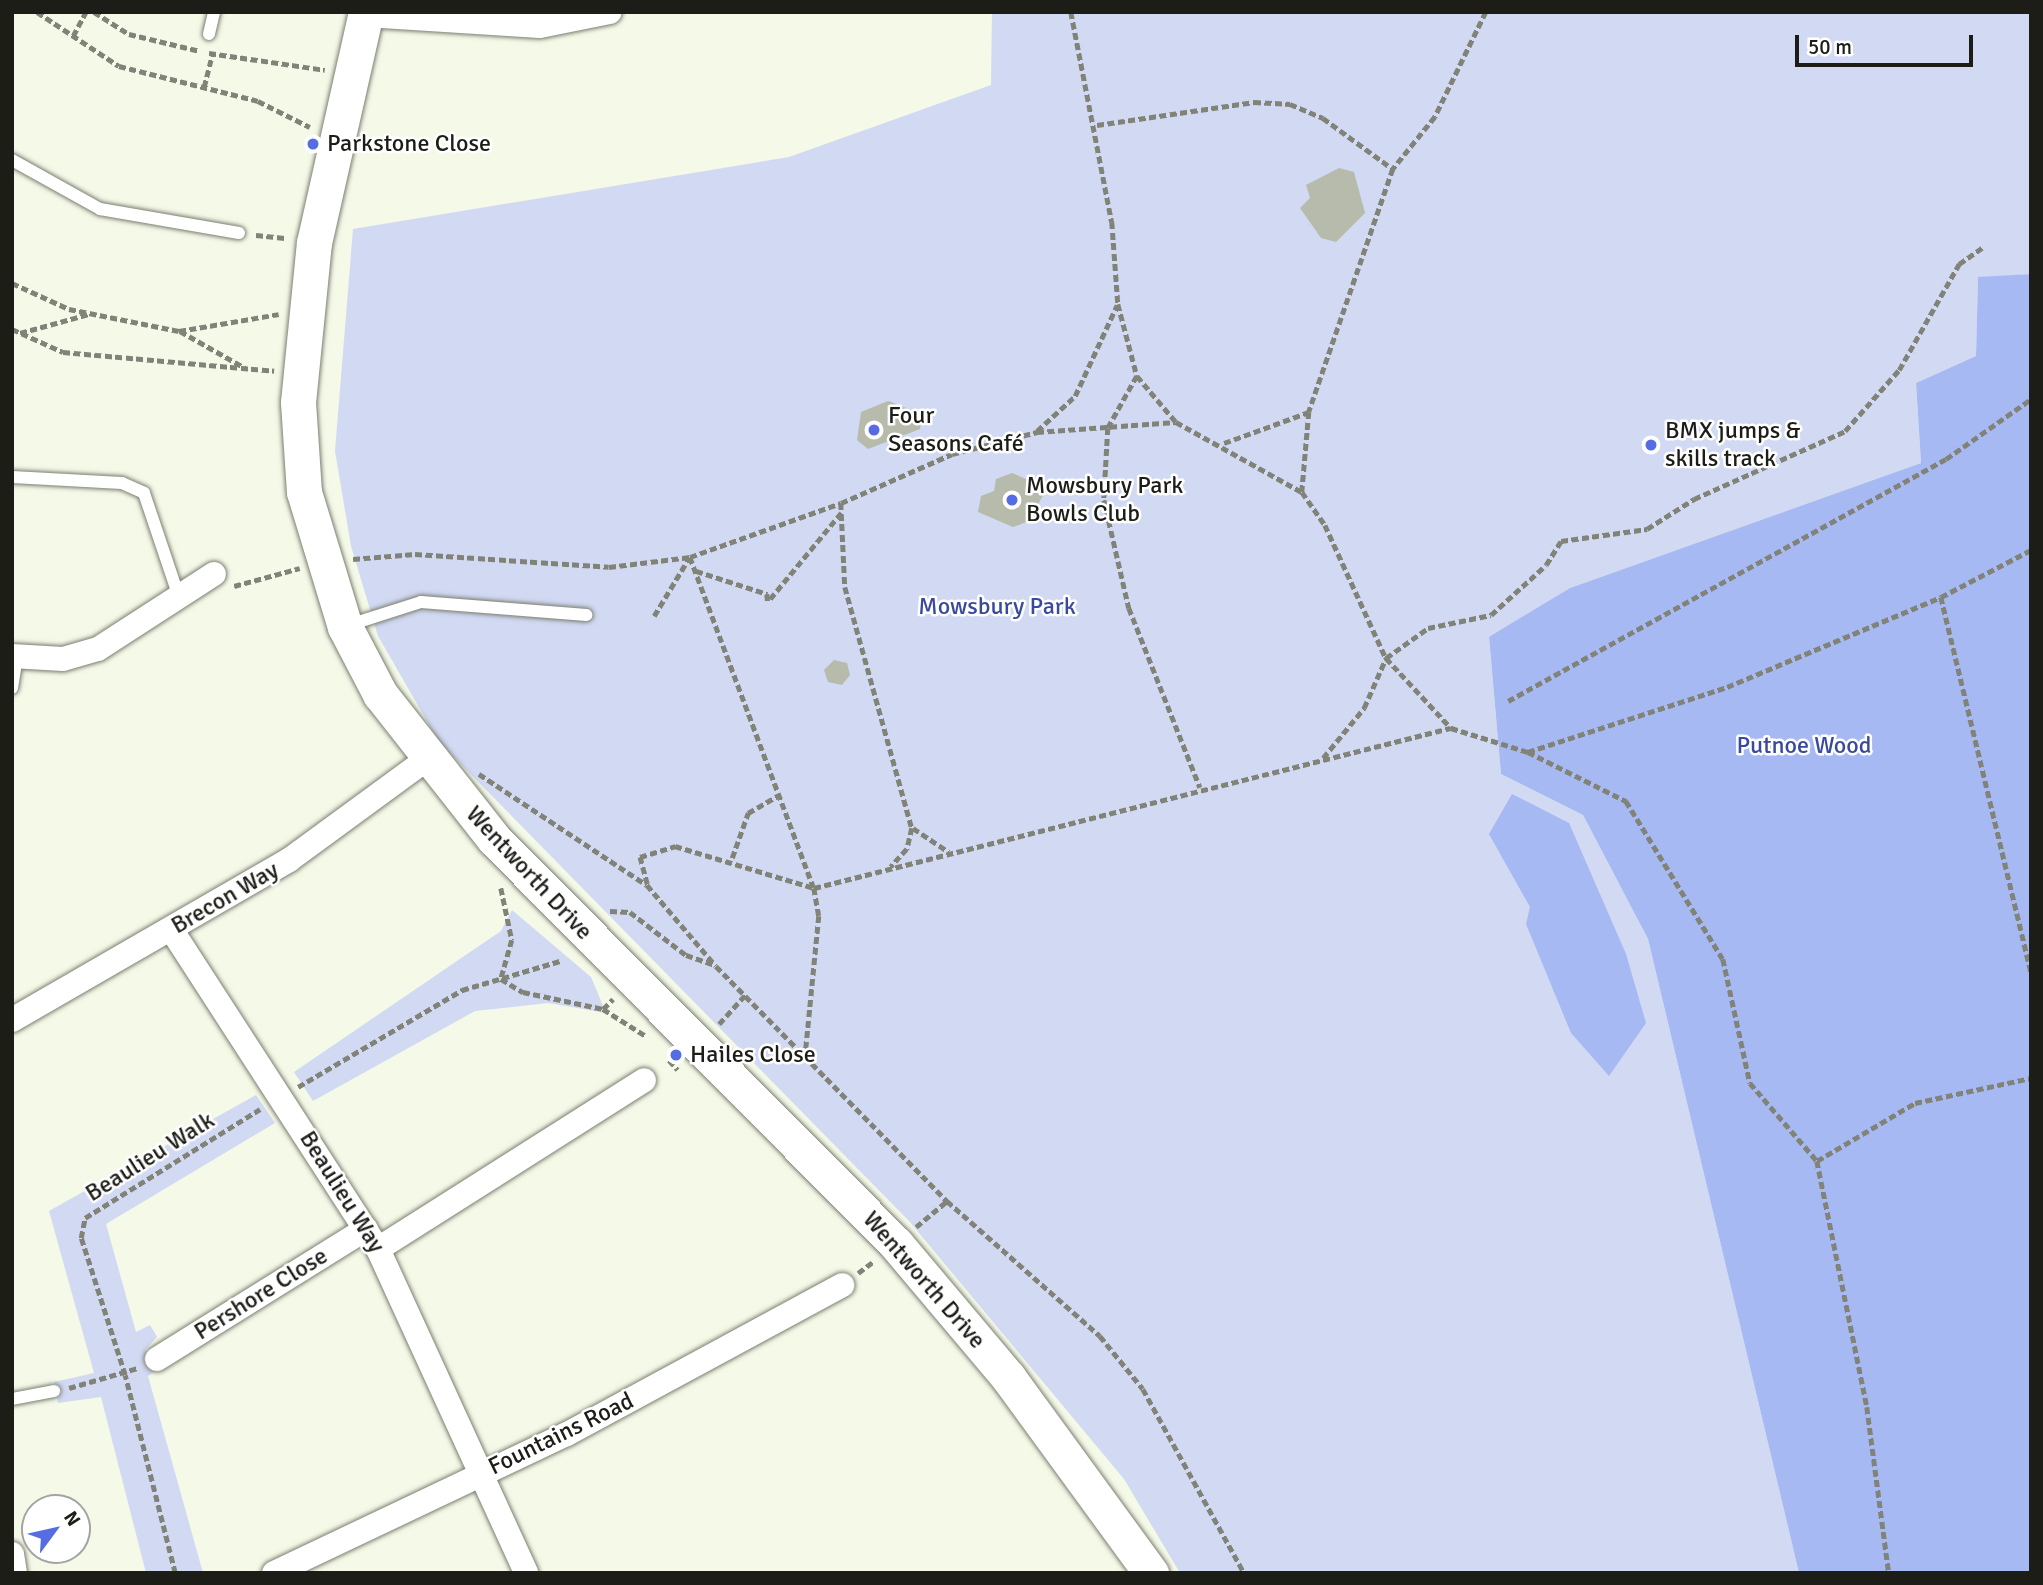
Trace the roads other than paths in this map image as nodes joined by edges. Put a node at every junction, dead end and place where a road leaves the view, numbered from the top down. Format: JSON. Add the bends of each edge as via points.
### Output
{"nodes":[{"id":1,"x":214,"y":12,"type":"edge"},
{"id":2,"x":611,"y":12,"type":"edge"},
{"id":3,"x":366,"y":14,"type":"edge"},
{"id":4,"x":209,"y":34,"type":"road end"},
{"id":5,"x":12,"y":160,"type":"edge"},
{"id":6,"x":239,"y":233,"type":"road end"},
{"id":7,"x":12,"y":477,"type":"edge"},
{"id":8,"x":214,"y":573,"type":"road end"},
{"id":9,"x":178,"y":594,"type":"junction"},
{"id":10,"x":586,"y":615,"type":"dead end"},
{"id":11,"x":345,"y":627,"type":"junction"},
{"id":12,"x":15,"y":657,"type":"edge"},
{"id":13,"x":12,"y":688,"type":"edge"},
{"id":14,"x":435,"y":769,"type":"junction"},
{"id":15,"x":171,"y":929,"type":"junction"},
{"id":16,"x":12,"y":1020,"type":"edge"},
{"id":17,"x":644,"y":1080,"type":"dead end"},
{"id":18,"x":372,"y":1239,"type":"junction"},
{"id":19,"x":842,"y":1285,"type":"dead end"},
{"id":20,"x":157,"y":1359,"type":"road end"},
{"id":21,"x":54,"y":1391,"type":"road end"},
{"id":22,"x":12,"y":1399,"type":"edge"},
{"id":23,"x":483,"y":1472,"type":"junction"},
{"id":24,"x":12,"y":1554,"type":"edge"},
{"id":25,"x":15,"y":1573,"type":"edge"},
{"id":26,"x":274,"y":1573,"type":"edge"},
{"id":27,"x":526,"y":1573,"type":"edge"},
{"id":28,"x":1151,"y":1573,"type":"edge"}],
"edges":[{"from":1,"to":4,"type":"lane"},
{"from":2,"to":3,"type":"street","via":[[540,26]]},
{"from":3,"to":11,"type":"street","name":"Wentworth Drive","via":[[314,242],[302,310],[299,373],[304,492],[321,562]]},
{"from":5,"to":6,"type":"lane","via":[[100,209]]},
{"from":7,"to":9,"type":"lane","via":[[122,483],[144,493]]},
{"from":8,"to":9,"type":"street"},
{"from":9,"to":12,"type":"street","via":[[98,649],[63,659]]},
{"from":10,"to":11,"type":"lane","via":[[421,602]]},
{"from":11,"to":14,"type":"street","name":"Wentworth Drive","via":[[380,694]]},
{"from":12,"to":13,"type":"lane"},
{"from":14,"to":15,"type":"street","name":"Brecon Way"},
{"from":14,"to":28,"type":"street","name":"Wentworth Drive","via":[[494,839],[896,1244],[1008,1377]]},
{"from":15,"to":16,"type":"street","name":"Brecon Way"},
{"from":15,"to":18,"type":"street","name":"Beaulieu Way"},
{"from":17,"to":18,"type":"street"},
{"from":18,"to":20,"type":"street","name":"Pershore Close"},
{"from":18,"to":23,"type":"street","name":"Beaulieu Way"},
{"from":19,"to":23,"type":"street","name":"Fountains Road","via":[[567,1434]]},
{"from":21,"to":22,"type":"lane"},
{"from":23,"to":26,"type":"street","name":"Fountains Road"},
{"from":23,"to":27,"type":"street","name":"Beaulieu Way"},
{"from":24,"to":25,"type":"street"}]}
